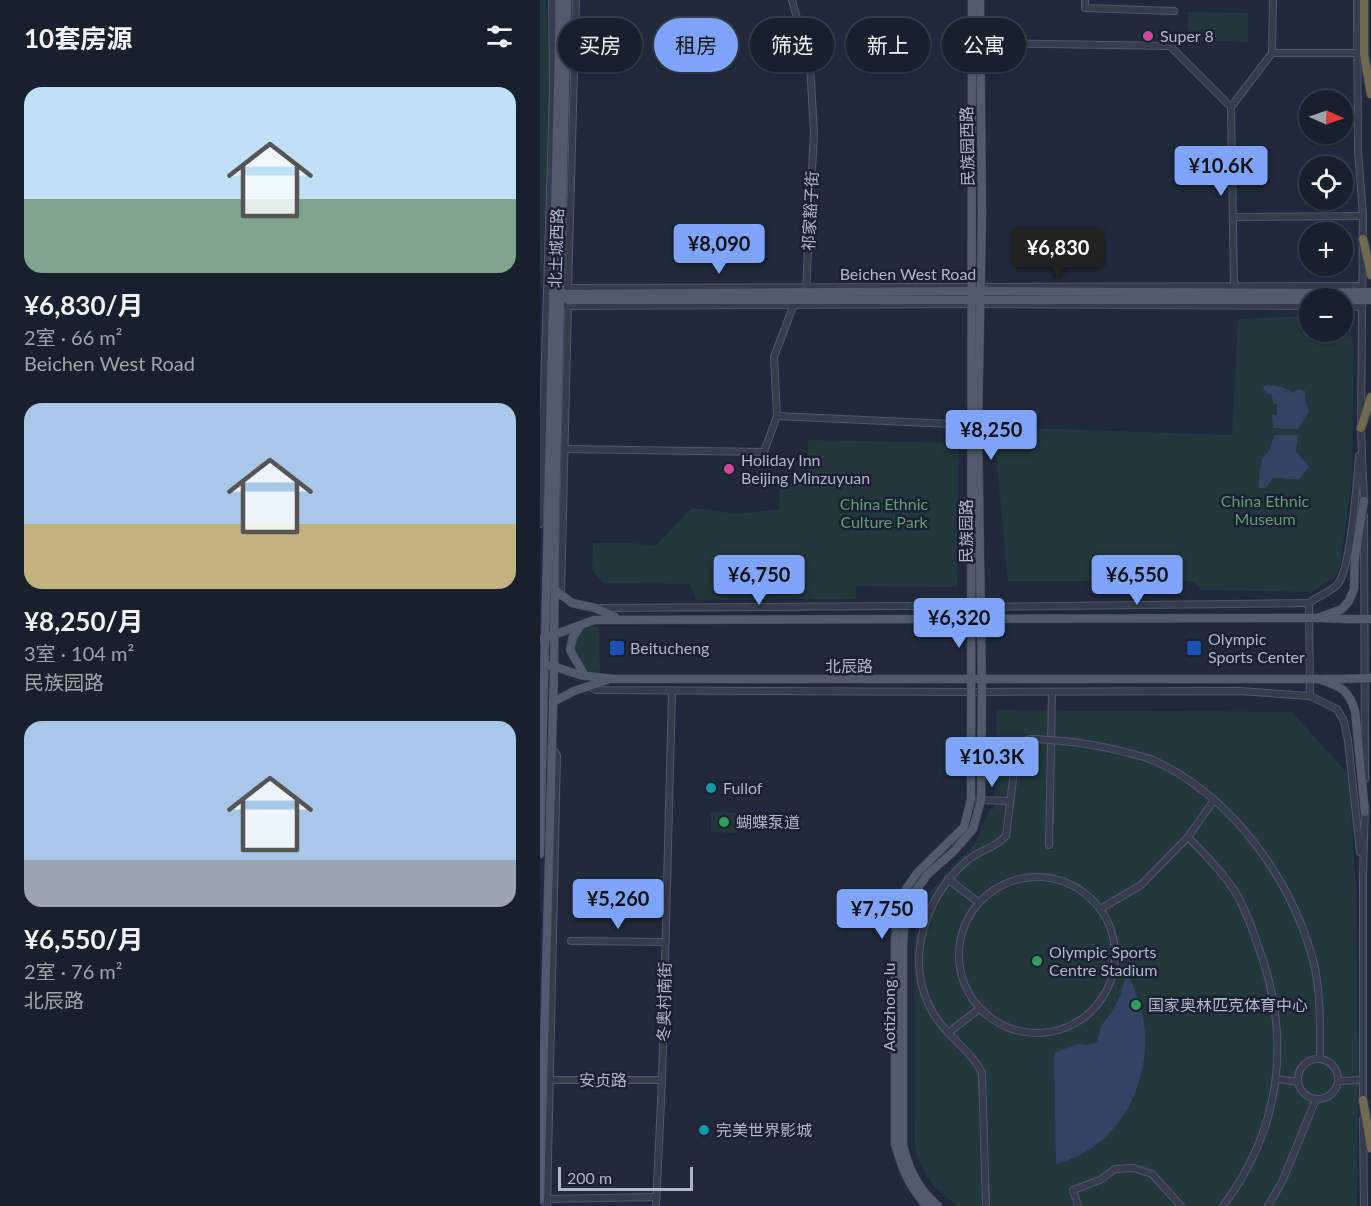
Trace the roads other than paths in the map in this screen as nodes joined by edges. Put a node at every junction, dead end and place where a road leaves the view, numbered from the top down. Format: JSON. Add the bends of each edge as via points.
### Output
{"nodes":[{"id":1,"x":552,"y":0,"type":"edge"},
{"id":2,"x":560,"y":0,"type":"edge"},
{"id":3,"x":567,"y":0,"type":"edge"},
{"id":4,"x":576,"y":0,"type":"edge"},
{"id":5,"x":792,"y":0,"type":"edge"},
{"id":6,"x":972,"y":0,"type":"edge"},
{"id":7,"x":980,"y":0,"type":"edge"},
{"id":8,"x":1085,"y":0,"type":"edge"},
{"id":9,"x":1273,"y":0,"type":"edge"},
{"id":10,"x":1357,"y":0,"type":"edge"},
{"id":11,"x":1364,"y":4,"type":"edge"},
{"id":12,"x":1174,"y":11,"type":"dead end"},
{"id":13,"x":980,"y":18,"type":"edge"},
{"id":14,"x":1026,"y":44,"type":"edge"},
{"id":15,"x":1272,"y":53,"type":"junction"},
{"id":16,"x":1357,"y":53,"type":"junction"},
{"id":17,"x":980,"y":72,"type":"edge"},
{"id":18,"x":1371,"y":94,"type":"edge"},
{"id":19,"x":1231,"y":107,"type":"junction"},
{"id":20,"x":1363,"y":216,"type":"junction"},
{"id":21,"x":1233,"y":217,"type":"junction"},
{"id":22,"x":1363,"y":239,"type":"junction"},
{"id":23,"x":1371,"y":275,"type":"edge"},
{"id":24,"x":1179,"y":286,"type":"junction"},
{"id":25,"x":1234,"y":286,"type":"junction"},
{"id":26,"x":1339,"y":286,"type":"joint"},
{"id":27,"x":1362,"y":286,"type":"junction"},
{"id":28,"x":1038,"y":287,"type":"junction"},
{"id":29,"x":1143,"y":289,"type":"junction"},
{"id":30,"x":806,"y":291,"type":"junction"},
{"id":31,"x":1052,"y":292,"type":"junction"},
{"id":32,"x":1190,"y":292,"type":"junction"},
{"id":33,"x":1371,"y":292,"type":"edge"},
{"id":34,"x":1353,"y":293,"type":"edge"},
{"id":35,"x":976,"y":295,"type":"junction"},
{"id":36,"x":560,"y":296,"type":"edge"},
{"id":37,"x":1299,"y":296,"type":"edge"},
{"id":38,"x":1299,"y":296,"type":"edge"},
{"id":39,"x":1353,"y":299,"type":"edge"},
{"id":40,"x":1148,"y":300,"type":"junction"},
{"id":41,"x":1178,"y":300,"type":"junction"},
{"id":42,"x":1371,"y":300,"type":"edge"},
{"id":43,"x":795,"y":302,"type":"junction"},
{"id":44,"x":1134,"y":305,"type":"junction"},
{"id":45,"x":1191,"y":305,"type":"junction"},
{"id":46,"x":1299,"y":306,"type":"edge"},
{"id":47,"x":1353,"y":306,"type":"edge"},
{"id":48,"x":1362,"y":306,"type":"junction"},
{"id":49,"x":1371,"y":397,"type":"edge"},
{"id":50,"x":777,"y":416,"type":"junction"},
{"id":51,"x":974,"y":426,"type":"junction"},
{"id":52,"x":994,"y":426,"type":"dead end"},
{"id":53,"x":1361,"y":428,"type":"junction"},
{"id":54,"x":565,"y":449,"type":"junction"},
{"id":55,"x":1364,"y":501,"type":"junction"},
{"id":56,"x":540,"y":524,"type":"edge"},
{"id":57,"x":540,"y":579,"type":"edge"},
{"id":58,"x":553,"y":592,"type":"junction"},
{"id":59,"x":540,"y":599,"type":"edge"},
{"id":60,"x":1309,"y":603,"type":"junction"},
{"id":61,"x":596,"y":608,"type":"junction"},
{"id":62,"x":976,"y":608,"type":"junction"},
{"id":63,"x":1318,"y":618,"type":"junction"},
{"id":64,"x":620,"y":619,"type":"junction"},
{"id":65,"x":972,"y":619,"type":"junction"},
{"id":66,"x":981,"y":619,"type":"junction"},
{"id":67,"x":1371,"y":619,"type":"edge"},
{"id":68,"x":582,"y":624,"type":"junction"},
{"id":69,"x":554,"y":635,"type":"junction"},
{"id":70,"x":543,"y":639,"type":"edge"},
{"id":71,"x":542,"y":663,"type":"edge"},
{"id":72,"x":554,"y":666,"type":"junction"},
{"id":73,"x":585,"y":676,"type":"junction"},
{"id":74,"x":1371,"y":678,"type":"edge"},
{"id":75,"x":611,"y":679,"type":"junction"},
{"id":76,"x":1319,"y":679,"type":"junction"},
{"id":77,"x":972,"y":680,"type":"junction"},
{"id":78,"x":981,"y":680,"type":"junction"},
{"id":79,"x":588,"y":686,"type":"junction"},
{"id":80,"x":672,"y":691,"type":"junction"},
{"id":81,"x":982,"y":692,"type":"junction"},
{"id":82,"x":1052,"y":692,"type":"junction"},
{"id":83,"x":972,"y":693,"type":"junction"},
{"id":84,"x":1310,"y":696,"type":"junction"},
{"id":85,"x":542,"y":701,"type":"edge"},
{"id":86,"x":553,"y":702,"type":"junction"},
{"id":87,"x":971,"y":799,"type":"junction"},
{"id":88,"x":981,"y":800,"type":"junction"},
{"id":89,"x":1214,"y":800,"type":"junction"},
{"id":90,"x":1010,"y":801,"type":"junction"},
{"id":91,"x":1365,"y":812,"type":"junction"},
{"id":92,"x":548,"y":832,"type":"edge"},
{"id":93,"x":1188,"y":837,"type":"junction"},
{"id":94,"x":1049,"y":845,"type":"dead end"},
{"id":95,"x":540,"y":854,"type":"edge"},
{"id":96,"x":1363,"y":872,"type":"junction"},
{"id":97,"x":948,"y":879,"type":"junction"},
{"id":98,"x":978,"y":902,"type":"junction"},
{"id":99,"x":1100,"y":909,"type":"junction"},
{"id":100,"x":571,"y":941,"type":"dead end"},
{"id":101,"x":665,"y":942,"type":"junction"},
{"id":102,"x":979,"y":1009,"type":"junction"},
{"id":103,"x":948,"y":1033,"type":"junction"},
{"id":104,"x":1320,"y":1059,"type":"junction"},
{"id":105,"x":1277,"y":1079,"type":"junction"},
{"id":106,"x":543,"y":1080,"type":"edge"},
{"id":107,"x":662,"y":1080,"type":"junction"},
{"id":108,"x":1363,"y":1080,"type":"junction"},
{"id":109,"x":1338,"y":1081,"type":"junction"},
{"id":110,"x":1298,"y":1082,"type":"junction"},
{"id":111,"x":1316,"y":1099,"type":"junction"},
{"id":112,"x":1363,"y":1100,"type":"junction"},
{"id":113,"x":1371,"y":1148,"type":"edge"},
{"id":114,"x":548,"y":1162,"type":"junction"},
{"id":115,"x":541,"y":1172,"type":"edge"},
{"id":116,"x":656,"y":1197,"type":"junction"},
{"id":117,"x":545,"y":1202,"type":"edge"},
{"id":118,"x":656,"y":1206,"type":"edge"},
{"id":119,"x":927,"y":1206,"type":"edge"},
{"id":120,"x":938,"y":1206,"type":"edge"},
{"id":121,"x":986,"y":1206,"type":"edge"},
{"id":122,"x":1078,"y":1206,"type":"edge"},
{"id":123,"x":1181,"y":1206,"type":"edge"},
{"id":124,"x":1223,"y":1206,"type":"edge"},
{"id":125,"x":1268,"y":1206,"type":"edge"},
{"id":126,"x":1364,"y":1206,"type":"edge"}],
"edges":[{"from":1,"to":36,"type":"street","name":"北土城西路"},
{"from":2,"to":36,"type":"main road","name":"北土城西路"},
{"from":3,"to":36,"type":"main road","name":"北土城西路"},
{"from":4,"to":36,"type":"street","name":"北土城西路"},
{"from":5,"to":30,"type":"street","name":"祁家豁子街","via":[[810,66],[814,132]]},
{"from":6,"to":35,"type":"main road","name":"民族园西路"},
{"from":7,"to":13,"type":"main road","name":"民族园西路"},
{"from":8,"to":12,"type":"street","via":[[1085,8]]},
{"from":9,"to":15,"type":"street"},
{"from":10,"to":16,"type":"street"},
{"from":11,"to":18,"type":"highway","via":[[1364,56]]},
{"from":14,"to":19,"type":"street","via":[[1170,46]]},
{"from":15,"to":16,"type":"street"},
{"from":15,"to":19,"type":"street"},
{"from":16,"to":20,"type":"street"},
{"from":17,"to":35,"type":"main road","name":"民族园西路","via":[[982,214]]},
{"from":19,"to":21,"type":"street"},
{"from":20,"to":21,"type":"street"},
{"from":20,"to":22,"type":"street"},
{"from":21,"to":25,"type":"street"},
{"from":22,"to":23,"type":"highway"},
{"from":22,"to":27,"type":"street"},
{"from":24,"to":25,"type":"street","name":"Beichen West Road"},
{"from":24,"to":29,"type":"street","name":"Beichen West Road"},
{"from":24,"to":32,"type":"main road"},
{"from":25,"to":26,"type":"street","name":"Beichen West Road"},
{"from":26,"to":27,"type":"street","name":"Beichen West Road"},
{"from":27,"to":48,"type":"street"},
{"from":28,"to":29,"type":"street","name":"Beichen West Road"},
{"from":28,"to":31,"type":"main road"},
{"from":28,"to":35,"type":"street","name":"Beichen West Road"},
{"from":29,"to":31,"type":"main road","name":"Beichen West Road"},
{"from":29,"to":32,"type":"main road","name":"Beichen West Road"},
{"from":30,"to":35,"type":"main road","name":"Beichen West Road"},
{"from":30,"to":36,"type":"main road","name":"Beichen West Road","via":[[633,291]]},
{"from":30,"to":43,"type":"street"},
{"from":31,"to":35,"type":"main road","name":"Beichen West Road"},
{"from":32,"to":37,"type":"main road","name":"Beichen West Road"},
{"from":33,"to":34,"type":"main road","bridge":true},
{"from":35,"to":40,"type":"main road","name":"Beichen West Road"},
{"from":35,"to":43,"type":"main road","name":"Beichen West Road"},
{"from":35,"to":44,"type":"street","name":"Beichen West Road"},
{"from":35,"to":51,"type":"main road","name":"民族园路"},
{"from":36,"to":43,"type":"main road","name":"Beichen West Road"},
{"from":36,"to":54,"type":"street","name":"北土城西路"},
{"from":36,"to":56,"type":"street","name":"北土城西路"},
{"from":36,"to":58,"type":"main road","name":"北土城西路"},
{"from":36,"to":58,"type":"main road","name":"北土城西路"},
{"from":38,"to":41,"type":"main road","name":"Beichen West Road"},
{"from":39,"to":42,"type":"main road","bridge":true},
{"from":40,"to":41,"type":"main road","name":"Beichen West Road"},
{"from":40,"to":44,"type":"main road"},
{"from":41,"to":45,"type":"main road"},
{"from":43,"to":50,"type":"street","via":[[774,357]]},
{"from":44,"to":45,"type":"street","name":"Beichen West Road"},
{"from":45,"to":46,"type":"street","name":"Beichen West Road"},
{"from":47,"to":48,"type":"street"},
{"from":48,"to":53,"type":"street"},
{"from":49,"to":53,"type":"highway"},
{"from":50,"to":51,"type":"street"},
{"from":50,"to":54,"type":"street","via":[[764,452]]},
{"from":51,"to":52,"type":"street"},
{"from":51,"to":62,"type":"main road","name":"民族园路"},
{"from":53,"to":55,"type":"street"},
{"from":53,"to":60,"type":"street","via":[[1355,504],[1343,573],[1337,585]]},
{"from":54,"to":58,"type":"street","name":"北土城西路"},
{"from":55,"to":63,"type":"main road","via":[[1354,556],[1354,589],[1342,609]]},
{"from":55,"to":91,"type":"street"},
{"from":57,"to":58,"type":"street"},
{"from":58,"to":59,"type":"main road"},
{"from":58,"to":61,"type":"main road","via":[[572,603]]},
{"from":58,"to":69,"type":"main road","name":"北土城西路"},
{"from":58,"to":70,"type":"main road"},
{"from":60,"to":62,"type":"street"},
{"from":60,"to":84,"type":"street"},
{"from":61,"to":62,"type":"street"},
{"from":61,"to":64,"type":"main road"},
{"from":62,"to":65,"type":"main road","name":"民族园路"},
{"from":62,"to":66,"type":"main road","name":"民族园路"},
{"from":63,"to":66,"type":"main road","bridge":true},
{"from":63,"to":67,"type":"main road","bridge":true},
{"from":64,"to":65,"type":"main road"},
{"from":64,"to":68,"type":"main road"},
{"from":65,"to":66,"type":"main road"},
{"from":65,"to":77,"type":"main road","name":"民族园路"},
{"from":66,"to":78,"type":"main road","name":"民族园路"},
{"from":68,"to":69,"type":"main road"},
{"from":68,"to":73,"type":"main road","via":[[570,650]]},
{"from":69,"to":70,"type":"main road"},
{"from":69,"to":72,"type":"main road","name":"北土城西路"},
{"from":70,"to":71,"type":"main road"},
{"from":71,"to":72,"type":"main road","name":"北辰路"},
{"from":71,"to":85,"type":"main road"},
{"from":72,"to":73,"type":"main road","name":"北辰路"},
{"from":72,"to":86,"type":"main road","name":"北土城西路"},
{"from":73,"to":75,"type":"main road","name":"北辰路"},
{"from":74,"to":76,"type":"main road","name":"北辰路","bridge":true},
{"from":75,"to":77,"type":"main road","name":"北辰路"},
{"from":75,"to":79,"type":"main road"},
{"from":76,"to":78,"type":"main road","name":"北辰路","bridge":true},
{"from":76,"to":91,"type":"main road","via":[[1343,689],[1351,697]]},
{"from":77,"to":78,"type":"main road","name":"北辰路"},
{"from":77,"to":83,"type":"main road","name":"Aotizhong lu"},
{"from":78,"to":81,"type":"main road","name":"Aotizhong lu"},
{"from":79,"to":80,"type":"street","name":"北辰路","via":[[596,690]]},
{"from":79,"to":86,"type":"main road"},
{"from":80,"to":83,"type":"street","name":"北辰路"},
{"from":80,"to":101,"type":"street","name":"冬奥村南街"},
{"from":81,"to":82,"type":"street","name":"北辰路"},
{"from":81,"to":83,"type":"street","name":"北辰路"},
{"from":81,"to":88,"type":"main road","name":"Aotizhong lu"},
{"from":82,"to":84,"type":"street","name":"北辰路","via":[[1239,691]]},
{"from":82,"to":94,"type":"street"},
{"from":83,"to":87,"type":"main road","name":"Aotizhong lu"},
{"from":84,"to":96,"type":"street","via":[[1337,709],[1344,721]]},
{"from":85,"to":92,"type":"main road"},
{"from":86,"to":92,"type":"main road","name":"北土城西路"},
{"from":87,"to":88,"type":"street"},
{"from":87,"to":119,"type":"main road","name":"Aotizhong lu","via":[[964,827],[917,873],[897,914],[895,1144],[909,1185]]},
{"from":88,"to":90,"type":"street"},
{"from":88,"to":120,"type":"main road","name":"Aotizhong lu","via":[[973,830],[921,884],[905,916],[903,1145],[908,1167],[918,1185]]},
{"from":89,"to":90,"type":"street","bridge":true,"via":[[1154,760],[1096,744],[1030,739],[1022,742],[1015,763]]},
{"from":89,"to":93,"type":"street"},
{"from":89,"to":104,"type":"street","via":[[1267,861],[1303,926],[1320,1006]]},
{"from":90,"to":97,"type":"street","via":[[1006,836],[969,858]]},
{"from":91,"to":96,"type":"street"},
{"from":92,"to":95,"type":"main road"},
{"from":92,"to":106,"type":"main road"},
{"from":93,"to":99,"type":"street","via":[[1141,885]]},
{"from":93,"to":105,"type":"street","via":[[1215,864],[1238,897],[1266,965],[1275,1006]]},
{"from":96,"to":108,"type":"street"},
{"from":97,"to":98,"type":"street"},
{"from":97,"to":103,"type":"street","via":[[924,922],[920,948],[925,996]]},
{"from":98,"to":99,"type":"street","via":[[1000,885],[1036,876],[1072,885]]},
{"from":98,"to":102,"type":"street","via":[[964,925],[958,960],[964,986]]},
{"from":99,"to":102,"type":"street","via":[[1112,933],[1114,966],[1103,996],[1086,1016],[1057,1031],[1031,1034],[1000,1025]]},
{"from":100,"to":101,"type":"street"},
{"from":101,"to":107,"type":"street","name":"冬奥村南街"},
{"from":102,"to":103,"type":"street"},
{"from":103,"to":121,"type":"street","via":[[982,1073]]},
{"from":104,"to":109,"type":"street","via":[[1331,1064]]},
{"from":104,"to":110,"type":"street","via":[[1304,1065]]},
{"from":105,"to":110,"type":"street"},
{"from":105,"to":124,"type":"street","via":[[1256,1149],[1241,1181]]},
{"from":106,"to":107,"type":"street","name":"安贞路"},
{"from":106,"to":114,"type":"street"},
{"from":106,"to":115,"type":"main road"},
{"from":107,"to":116,"type":"street","name":"冬奥村南街"},
{"from":108,"to":109,"type":"street"},
{"from":108,"to":112,"type":"street"},
{"from":109,"to":111,"type":"street","via":[[1333,1092]]},
{"from":110,"to":111,"type":"street","via":[[1304,1094]]},
{"from":111,"to":125,"type":"street"},
{"from":112,"to":113,"type":"highway"},
{"from":112,"to":126,"type":"street"},
{"from":114,"to":115,"type":"main road"},
{"from":114,"to":117,"type":"street"},
{"from":115,"to":117,"type":"main road"},
{"from":116,"to":117,"type":"street"},
{"from":116,"to":118,"type":"street","name":"冬奥村南街"},
{"from":122,"to":123,"type":"street","via":[[1072,1190],[1100,1180],[1115,1169],[1133,1168],[1152,1174]]}]}
